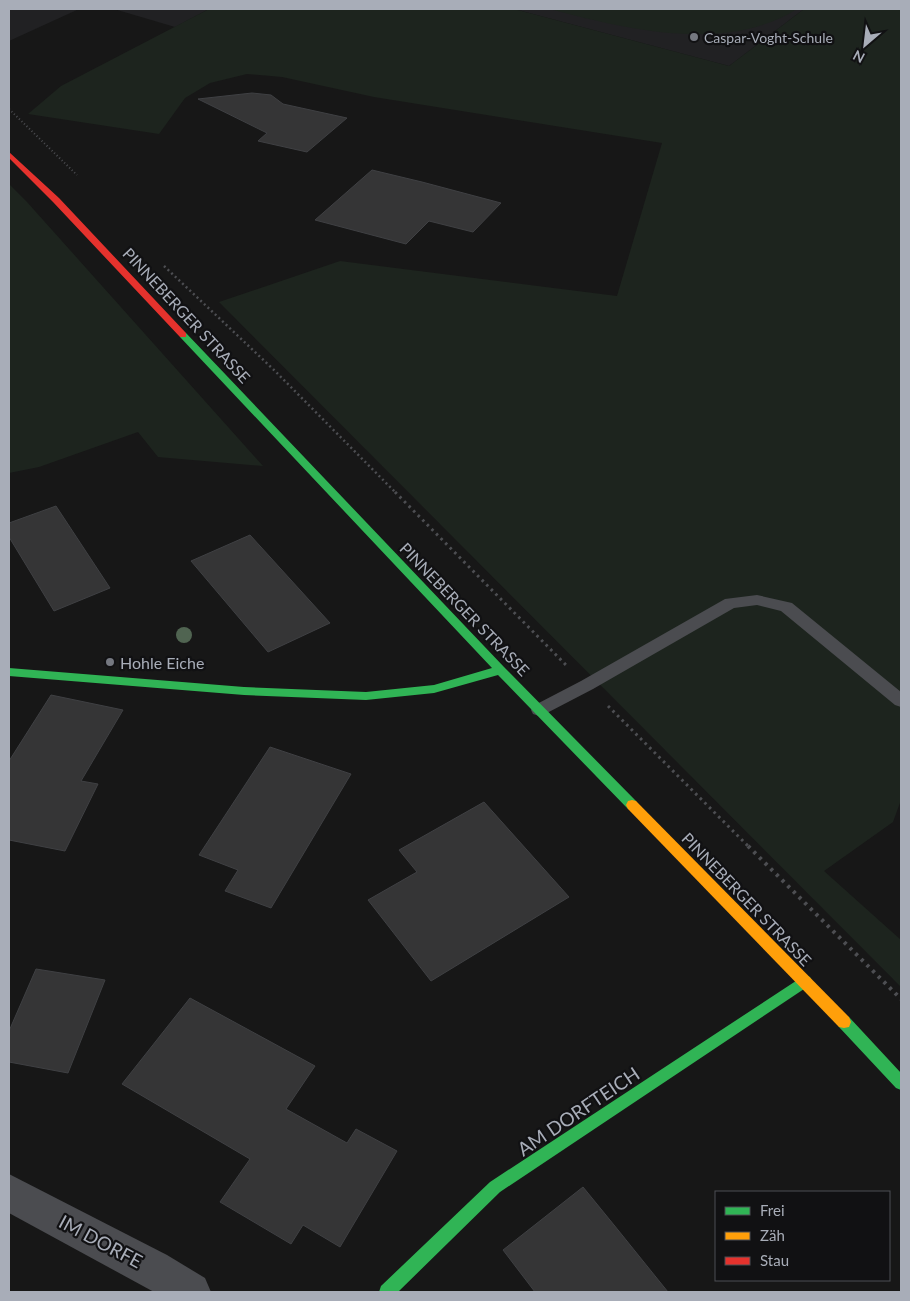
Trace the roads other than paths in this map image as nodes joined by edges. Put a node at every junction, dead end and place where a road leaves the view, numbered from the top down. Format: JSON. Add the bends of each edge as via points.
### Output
{"nodes":[{"id":1,"x":9,"y":154,"type":"edge"},
{"id":2,"x":500,"y":670,"type":"junction"},
{"id":3,"x":9,"y":672,"type":"edge"},
{"id":4,"x":901,"y":701,"type":"edge"},
{"id":5,"x":539,"y":710,"type":"junction"},
{"id":6,"x":805,"y":981,"type":"junction"},
{"id":7,"x":901,"y":1083,"type":"edge"},
{"id":8,"x":9,"y":1193,"type":"edge"},
{"id":9,"x":191,"y":1292,"type":"edge"},
{"id":10,"x":388,"y":1292,"type":"edge"}],
"edges":[{"from":1,"to":2,"type":"main road","name":"PINNEBERGER STRASSE"},
{"from":2,"to":3,"type":"main road","via":[[434,689],[366,696]]},
{"from":2,"to":5,"type":"main road","name":"PINNEBERGER STRASSE"},
{"from":4,"to":5,"type":"lane","via":[[786,607],[757,600],[732,603]]},
{"from":5,"to":6,"type":"main road","name":"PINNEBERGER STRASSE"},
{"from":6,"to":7,"type":"main road","name":"PINNEBERGER STRASSE"},
{"from":6,"to":10,"type":"main road","name":"AM DORFTEICH","via":[[495,1187]]},
{"from":8,"to":9,"type":"street","name":"IM DORFE","via":[[154,1269]]}]}
